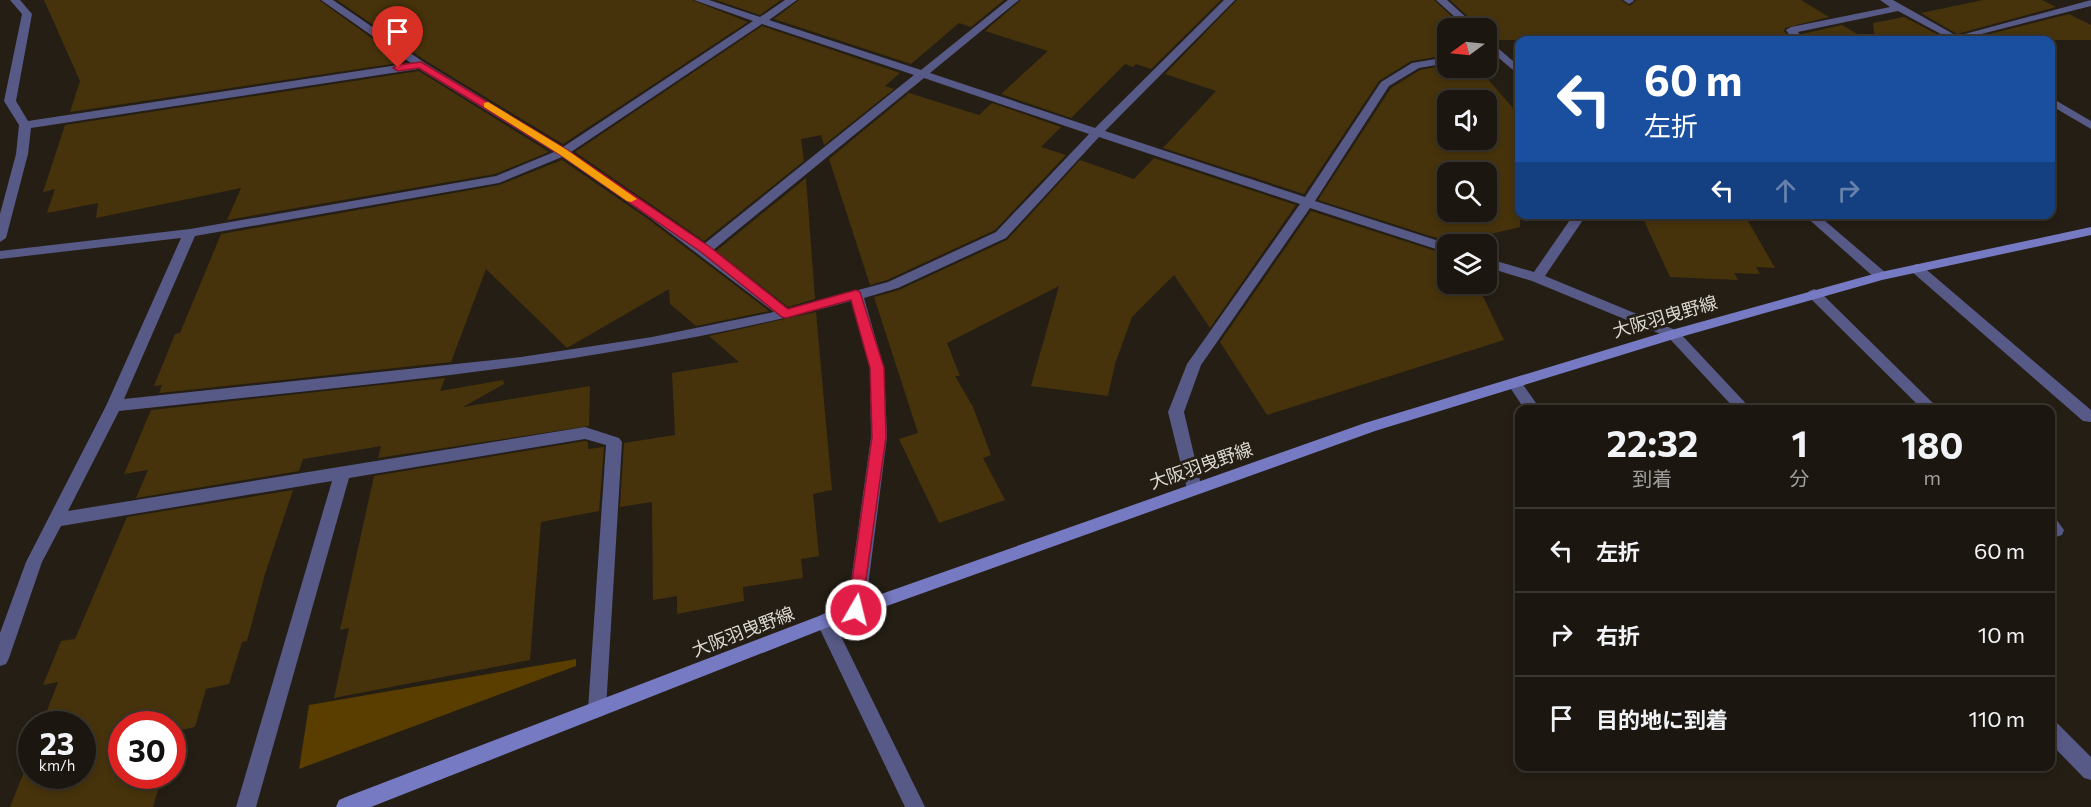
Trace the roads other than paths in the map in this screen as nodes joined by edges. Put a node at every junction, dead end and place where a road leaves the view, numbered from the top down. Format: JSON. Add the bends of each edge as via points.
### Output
{"nodes":[{"id":1,"x":15,"y":0,"type":"edge"},
{"id":2,"x":326,"y":0,"type":"edge"},
{"id":3,"x":699,"y":0,"type":"edge"},
{"id":4,"x":792,"y":0,"type":"edge"},
{"id":5,"x":1014,"y":0,"type":"edge"},
{"id":6,"x":1230,"y":0,"type":"edge"},
{"id":7,"x":1441,"y":0,"type":"edge"},
{"id":8,"x":1885,"y":0,"type":"edge"},
{"id":9,"x":2091,"y":3,"type":"edge"},
{"id":10,"x":1900,"y":8,"type":"junction"},
{"id":11,"x":1462,"y":18,"type":"edge"},
{"id":12,"x":762,"y":21,"type":"junction"},
{"id":13,"x":1795,"y":36,"type":"edge"},
{"id":14,"x":1951,"y":36,"type":"edge"},
{"id":15,"x":1968,"y":36,"type":"edge"},
{"id":16,"x":1497,"y":56,"type":"edge"},
{"id":17,"x":1437,"y":62,"type":"edge"},
{"id":18,"x":421,"y":65,"type":"junction"},
{"id":19,"x":1515,"y":69,"type":"edge"},
{"id":20,"x":923,"y":73,"type":"junction"},
{"id":21,"x":2055,"y":103,"type":"edge"},
{"id":22,"x":25,"y":125,"type":"junction"},
{"id":23,"x":2091,"y":126,"type":"edge"},
{"id":24,"x":1097,"y":132,"type":"junction"},
{"id":25,"x":563,"y":152,"type":"junction"},
{"id":26,"x":1308,"y":202,"type":"junction"},
{"id":27,"x":1578,"y":219,"type":"edge"},
{"id":28,"x":1815,"y":219,"type":"edge"},
{"id":29,"x":2091,"y":231,"type":"edge"},
{"id":30,"x":190,"y":233,"type":"junction"},
{"id":31,"x":0,"y":238,"type":"edge"},
{"id":32,"x":1437,"y":245,"type":"edge"},
{"id":33,"x":705,"y":250,"type":"junction"},
{"id":34,"x":0,"y":255,"type":"edge"},
{"id":35,"x":1497,"y":266,"type":"edge"},
{"id":36,"x":1916,"y":268,"type":"junction"},
{"id":37,"x":1881,"y":276,"type":"junction"},
{"id":38,"x":1537,"y":279,"type":"junction"},
{"id":39,"x":1814,"y":294,"type":"junction"},
{"id":40,"x":856,"y":295,"type":"junction"},
{"id":41,"x":786,"y":314,"type":"junction"},
{"id":42,"x":1673,"y":334,"type":"junction"},
{"id":43,"x":1514,"y":383,"type":"junction"},
{"id":44,"x":1530,"y":405,"type":"edge"},
{"id":45,"x":1740,"y":405,"type":"edge"},
{"id":46,"x":1928,"y":405,"type":"edge"},
{"id":47,"x":114,"y":406,"type":"junction"},
{"id":48,"x":2091,"y":416,"type":"edge"},
{"id":49,"x":342,"y":473,"type":"junction"},
{"id":50,"x":1194,"y":489,"type":"junction"},
{"id":51,"x":55,"y":520,"type":"junction"},
{"id":52,"x":856,"y":610,"type":"junction"},
{"id":53,"x":825,"y":621,"type":"junction"},
{"id":54,"x":0,"y":658,"type":"edge"},
{"id":55,"x":597,"y":709,"type":"junction"},
{"id":56,"x":2055,"y":734,"type":"edge"},
{"id":57,"x":2091,"y":771,"type":"edge"},
{"id":58,"x":246,"y":807,"type":"edge"},
{"id":59,"x":346,"y":807,"type":"edge"},
{"id":60,"x":915,"y":807,"type":"edge"}],
"edges":[{"from":1,"to":22,"type":"street","via":[[27,14],[10,101]]},
{"from":2,"to":18,"type":"street"},
{"from":3,"to":12,"type":"street"},
{"from":4,"to":12,"type":"street"},
{"from":5,"to":20,"type":"street"},
{"from":6,"to":24,"type":"street"},
{"from":7,"to":11,"type":"street"},
{"from":8,"to":10,"type":"street"},
{"from":9,"to":15,"type":"street"},
{"from":10,"to":13,"type":"street","via":[[1791,30]]},
{"from":10,"to":14,"type":"street"},
{"from":12,"to":20,"type":"street"},
{"from":12,"to":25,"type":"street"},
{"from":16,"to":19,"type":"street"},
{"from":17,"to":26,"type":"street","via":[[1416,65],[1385,84]]},
{"from":18,"to":22,"type":"street"},
{"from":18,"to":25,"type":"street"},
{"from":20,"to":24,"type":"street"},
{"from":20,"to":33,"type":"street"},
{"from":21,"to":23,"type":"street"},
{"from":22,"to":31,"type":"street","via":[[22,154]]},
{"from":24,"to":26,"type":"street"},
{"from":24,"to":40,"type":"street","via":[[1000,235],[893,285]]},
{"from":25,"to":30,"type":"street","via":[[499,179]]},
{"from":25,"to":33,"type":"street"},
{"from":26,"to":32,"type":"street"},
{"from":26,"to":50,"type":"street","via":[[1194,364],[1176,412]]},
{"from":27,"to":38,"type":"street"},
{"from":28,"to":37,"type":"street"},
{"from":29,"to":36,"type":"main road","name":"大阪羽曳野線"},
{"from":30,"to":34,"type":"street"},
{"from":30,"to":47,"type":"street"},
{"from":33,"to":41,"type":"street"},
{"from":35,"to":38,"type":"street"},
{"from":36,"to":37,"type":"main road","name":"大阪羽曳野線"},
{"from":36,"to":48,"type":"street"},
{"from":37,"to":39,"type":"main road","name":"大阪羽曳野線"},
{"from":38,"to":42,"type":"street"},
{"from":39,"to":42,"type":"main road","name":"大阪羽曳野線"},
{"from":39,"to":46,"type":"street"},
{"from":40,"to":41,"type":"street"},
{"from":40,"to":52,"type":"street","via":[[877,368],[879,437]]},
{"from":41,"to":47,"type":"street","via":[[652,342],[521,362]]},
{"from":42,"to":43,"type":"main road","name":"大阪羽曳野線"},
{"from":42,"to":45,"type":"street"},
{"from":43,"to":44,"type":"street"},
{"from":43,"to":50,"type":"main road","name":"大阪羽曳野線","via":[[1370,427]]},
{"from":47,"to":51,"type":"street"},
{"from":49,"to":51,"type":"street"},
{"from":49,"to":55,"type":"street","via":[[585,433],[614,442]]},
{"from":49,"to":58,"type":"street"},
{"from":50,"to":52,"type":"main road","name":"大阪羽曳野線"},
{"from":51,"to":54,"type":"street","via":[[34,562]]},
{"from":52,"to":53,"type":"main road","name":"大阪羽曳野線"},
{"from":53,"to":55,"type":"main road","name":"大阪羽曳野線"},
{"from":53,"to":60,"type":"street"},
{"from":55,"to":59,"type":"main road","name":"大阪羽曳野線"},
{"from":56,"to":57,"type":"street"}]}
